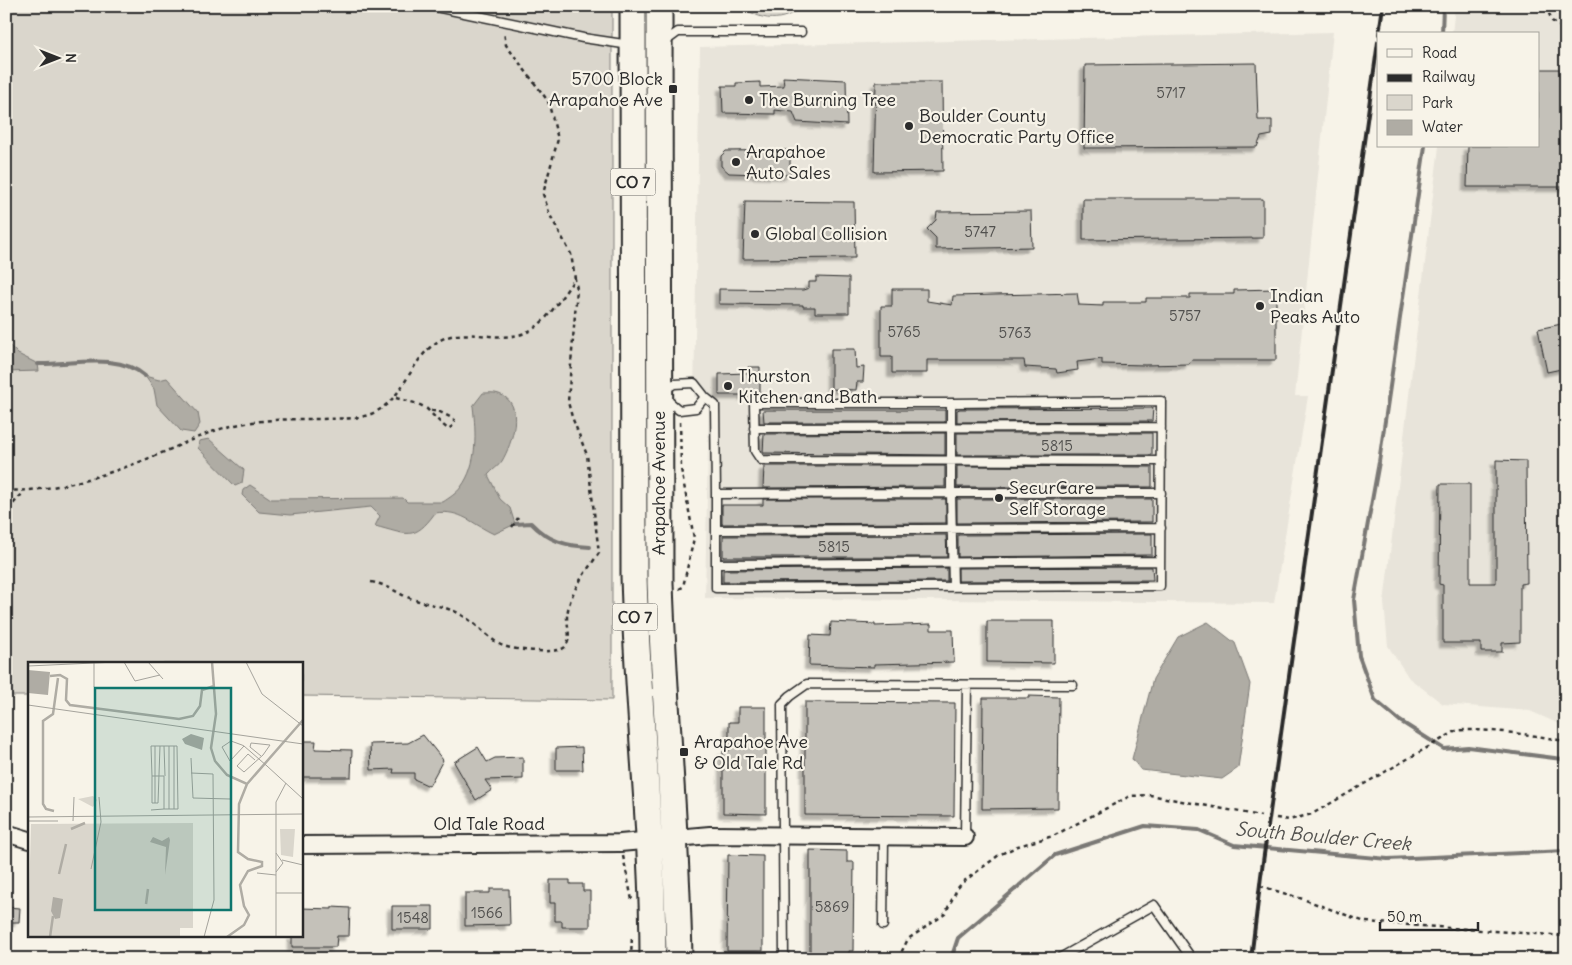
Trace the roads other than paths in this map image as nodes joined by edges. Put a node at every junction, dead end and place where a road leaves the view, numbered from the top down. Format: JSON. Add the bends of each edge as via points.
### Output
{"nodes":[{"id":1,"x":431,"y":6,"type":"edge"},
{"id":2,"x":632,"y":6,"type":"edge"},
{"id":3,"x":659,"y":6,"type":"edge"},
{"id":4,"x":801,"y":32,"type":"dead end"},
{"id":5,"x":646,"y":45,"type":"junction"},
{"id":6,"x":646,"y":394,"type":"junction"},
{"id":7,"x":705,"y":397,"type":"junction"},
{"id":8,"x":951,"y":403,"type":"junction"},
{"id":9,"x":754,"y":428,"type":"junction"},
{"id":10,"x":951,"y":428,"type":"junction"},
{"id":11,"x":1161,"y":428,"type":"junction"},
{"id":12,"x":951,"y":460,"type":"junction"},
{"id":13,"x":1161,"y":461,"type":"junction"},
{"id":14,"x":951,"y":493,"type":"junction"},
{"id":15,"x":1161,"y":493,"type":"junction"},
{"id":16,"x":716,"y":494,"type":"junction"},
{"id":17,"x":1161,"y":528,"type":"junction"},
{"id":18,"x":952,"y":529,"type":"junction"},
{"id":19,"x":716,"y":530,"type":"junction"},
{"id":20,"x":952,"y":562,"type":"junction"},
{"id":21,"x":1160,"y":562,"type":"junction"},
{"id":22,"x":716,"y":564,"type":"junction"},
{"id":23,"x":953,"y":587,"type":"junction"},
{"id":24,"x":967,"y":685,"type":"junction"},
{"id":25,"x":1073,"y":685,"type":"dead end"},
{"id":26,"x":6,"y":833,"type":"edge"},
{"id":27,"x":784,"y":837,"type":"junction"},
{"id":28,"x":965,"y":837,"type":"joint"},
{"id":29,"x":676,"y":838,"type":"junction"},
{"id":30,"x":884,"y":838,"type":"junction"},
{"id":31,"x":28,"y":840,"type":"edge"},
{"id":32,"x":650,"y":840,"type":"junction"},
{"id":33,"x":302,"y":845,"type":"edge"},
{"id":34,"x":883,"y":925,"type":"dead end"},
{"id":35,"x":653,"y":959,"type":"edge"},
{"id":36,"x":679,"y":959,"type":"edge"},
{"id":37,"x":784,"y":959,"type":"edge"},
{"id":38,"x":1058,"y":959,"type":"edge"},
{"id":39,"x":1192,"y":959,"type":"edge"}],
"edges":[{"from":1,"to":5,"type":"lane","via":[[583,38]]},
{"from":2,"to":5,"type":"main road","name":"Arapahoe Avenue","number":"CO 7"},
{"from":3,"to":5,"type":"main road","name":"Arapahoe Avenue","number":"CO 7"},
{"from":4,"to":5,"type":"lane","via":[[678,32]]},
{"from":5,"to":6,"type":"main road","name":"Arapahoe Avenue","number":"CO 7"},
{"from":6,"to":7,"type":"lane","via":[[674,384],[694,383]]},
{"from":6,"to":7,"type":"lane","via":[[679,410],[696,408]]},
{"from":6,"to":29,"type":"main road","name":"Arapahoe Avenue","number":"CO 7"},
{"from":6,"to":32,"type":"main road","name":"Arapahoe Avenue","number":"CO 7","via":[[635,616]]},
{"from":7,"to":16,"type":"lane","via":[[715,405]]},
{"from":8,"to":9,"type":"lane","via":[[754,403]]},
{"from":8,"to":10,"type":"lane"},
{"from":8,"to":11,"type":"lane","via":[[1161,402]]},
{"from":9,"to":10,"type":"lane"},
{"from":9,"to":12,"type":"lane","via":[[755,451],[761,460]]},
{"from":10,"to":11,"type":"lane"},
{"from":10,"to":12,"type":"lane"},
{"from":11,"to":13,"type":"lane"},
{"from":12,"to":13,"type":"lane"},
{"from":12,"to":14,"type":"lane"},
{"from":13,"to":15,"type":"lane"},
{"from":14,"to":15,"type":"lane"},
{"from":14,"to":16,"type":"lane"},
{"from":14,"to":18,"type":"lane"},
{"from":15,"to":17,"type":"lane"},
{"from":16,"to":19,"type":"lane"},
{"from":17,"to":18,"type":"lane"},
{"from":17,"to":21,"type":"lane"},
{"from":18,"to":19,"type":"lane"},
{"from":18,"to":20,"type":"lane"},
{"from":19,"to":22,"type":"lane"},
{"from":20,"to":21,"type":"lane"},
{"from":20,"to":22,"type":"lane"},
{"from":20,"to":23,"type":"lane"},
{"from":21,"to":23,"type":"lane","via":[[1160,586]]},
{"from":22,"to":23,"type":"lane","via":[[716,588]]},
{"from":24,"to":25,"type":"lane"},
{"from":24,"to":27,"type":"lane","via":[[807,684],[790,696],[782,704]]},
{"from":24,"to":28,"type":"lane"},
{"from":26,"to":31,"type":"street"},
{"from":27,"to":29,"type":"street","name":"Old Tale Road","via":[[710,835]]},
{"from":27,"to":30,"type":"street","name":"Old Tale Road"},
{"from":27,"to":37,"type":"lane"},
{"from":28,"to":30,"type":"street","name":"Old Tale Road"},
{"from":29,"to":32,"type":"street","name":"Old Tale Road"},
{"from":29,"to":36,"type":"main road","name":"Arapahoe Avenue","number":"CO 7"},
{"from":30,"to":34,"type":"lane"},
{"from":32,"to":33,"type":"street","name":"Old Tale Road","via":[[620,843]]},
{"from":32,"to":35,"type":"main road","name":"Arapahoe Avenue","number":"CO 7"},
{"from":38,"to":39,"type":"lane","via":[[1154,905]]}]}
